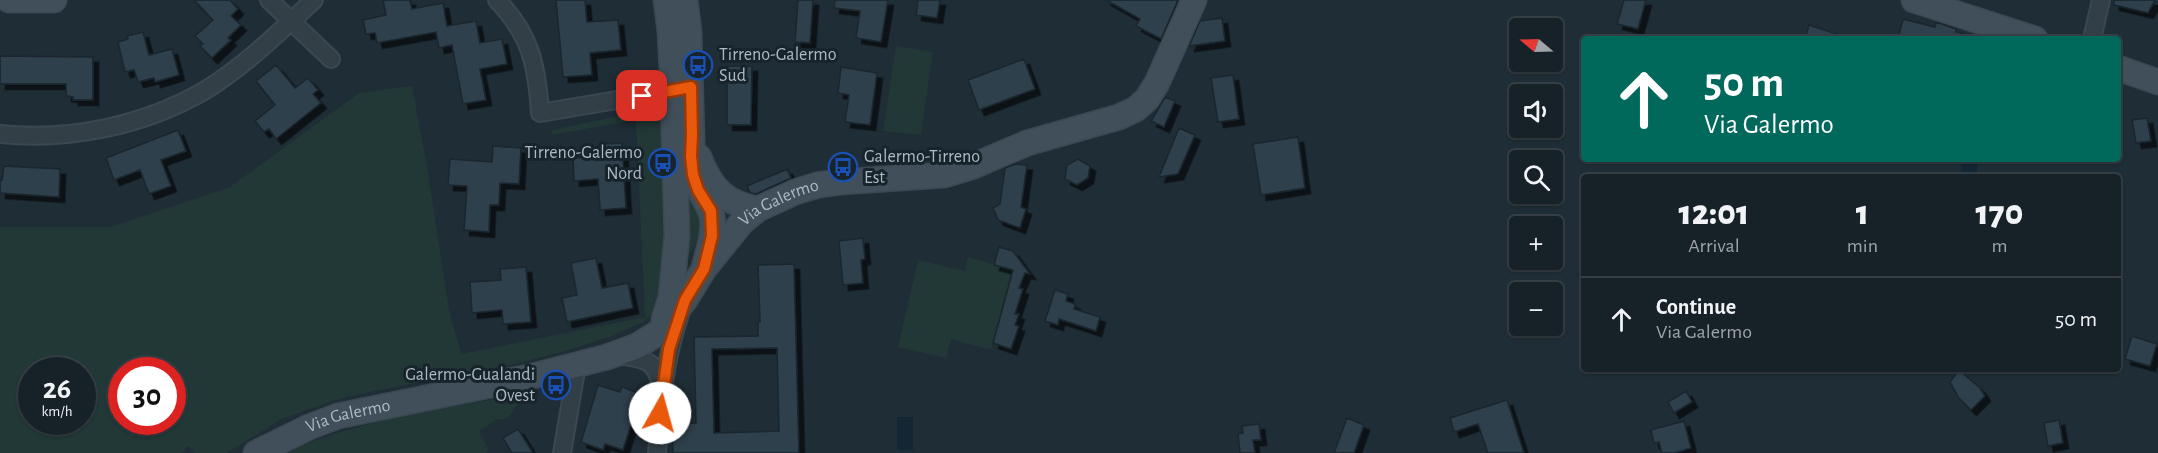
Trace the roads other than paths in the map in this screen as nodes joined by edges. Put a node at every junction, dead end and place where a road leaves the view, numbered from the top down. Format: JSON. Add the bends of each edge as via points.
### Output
{"nodes":[{"id":1,"x":9,"y":0,"type":"edge"},
{"id":2,"x":54,"y":0,"type":"edge"},
{"id":3,"x":269,"y":0,"type":"edge"},
{"id":4,"x":314,"y":0,"type":"edge"},
{"id":5,"x":497,"y":0,"type":"edge"},
{"id":6,"x":666,"y":0,"type":"edge"},
{"id":7,"x":685,"y":0,"type":"edge"},
{"id":8,"x":1194,"y":0,"type":"edge"},
{"id":9,"x":1914,"y":0,"type":"edge"},
{"id":10,"x":2101,"y":0,"type":"edge"},
{"id":11,"x":290,"y":20,"type":"junction"},
{"id":12,"x":2026,"y":36,"type":"edge"},
{"id":13,"x":2093,"y":36,"type":"edge"},
{"id":14,"x":331,"y":59,"type":"dead end"},
{"id":15,"x":2121,"y":69,"type":"edge"},
{"id":16,"x":2158,"y":82,"type":"edge"},
{"id":17,"x":682,"y":89,"type":"junction"},
{"id":18,"x":0,"y":134,"type":"edge"},
{"id":19,"x":692,"y":135,"type":"junction"},
{"id":20,"x":758,"y":209,"type":"junction"},
{"id":21,"x":677,"y":235,"type":"junction"},
{"id":22,"x":704,"y":269,"type":"junction"},
{"id":23,"x":685,"y":300,"type":"junction"},
{"id":24,"x":661,"y":332,"type":"junction"},
{"id":25,"x":614,"y":354,"type":"junction"},
{"id":26,"x":577,"y":364,"type":"junction"},
{"id":27,"x":662,"y":394,"type":"junction"},
{"id":28,"x":256,"y":453,"type":"edge"},
{"id":29,"x":562,"y":453,"type":"edge"},
{"id":30,"x":657,"y":453,"type":"edge"}],
"edges":[{"from":1,"to":2,"type":"main road"},
{"from":3,"to":11,"type":"street"},
{"from":4,"to":11,"type":"street"},
{"from":5,"to":17,"type":"street","via":[[519,27],[532,52],[540,113]]},
{"from":6,"to":17,"type":"main road"},
{"from":7,"to":17,"type":"main road","via":[[689,32]]},
{"from":8,"to":20,"type":"main road","name":"Via Galermo","via":[[1157,83],[1136,110],[1027,142],[944,175],[818,185]]},
{"from":9,"to":12,"type":"main road"},
{"from":10,"to":13,"type":"street"},
{"from":11,"to":14,"type":"street"},
{"from":11,"to":18,"type":"street","via":[[226,75],[180,103],[86,132],[54,136]]},
{"from":15,"to":16,"type":"main road"},
{"from":17,"to":19,"type":"main road"},
{"from":17,"to":21,"type":"main road"},
{"from":19,"to":20,"type":"main road","via":[[704,169],[721,194],[740,207]]},
{"from":19,"to":22,"type":"main road","via":[[693,175],[711,211],[712,222]]},
{"from":20,"to":22,"type":"main road","name":"Via Galermo","via":[[742,222]]},
{"from":21,"to":22,"type":"main road","via":[[681,261]]},
{"from":21,"to":24,"type":"main road","via":[[671,297]]},
{"from":22,"to":23,"type":"main road","name":"Via Galermo"},
{"from":23,"to":24,"type":"main road","name":"Via Galermo"},
{"from":23,"to":27,"type":"street","via":[[669,349]]},
{"from":24,"to":25,"type":"main road","name":"Via Galermo"},
{"from":25,"to":26,"type":"main road","name":"Via Galermo"},
{"from":25,"to":27,"type":"street","via":[[639,358],[653,366]]},
{"from":26,"to":28,"type":"main road","name":"Via Galermo","via":[[338,417]]},
{"from":26,"to":29,"type":"street"},
{"from":27,"to":30,"type":"street"}]}
